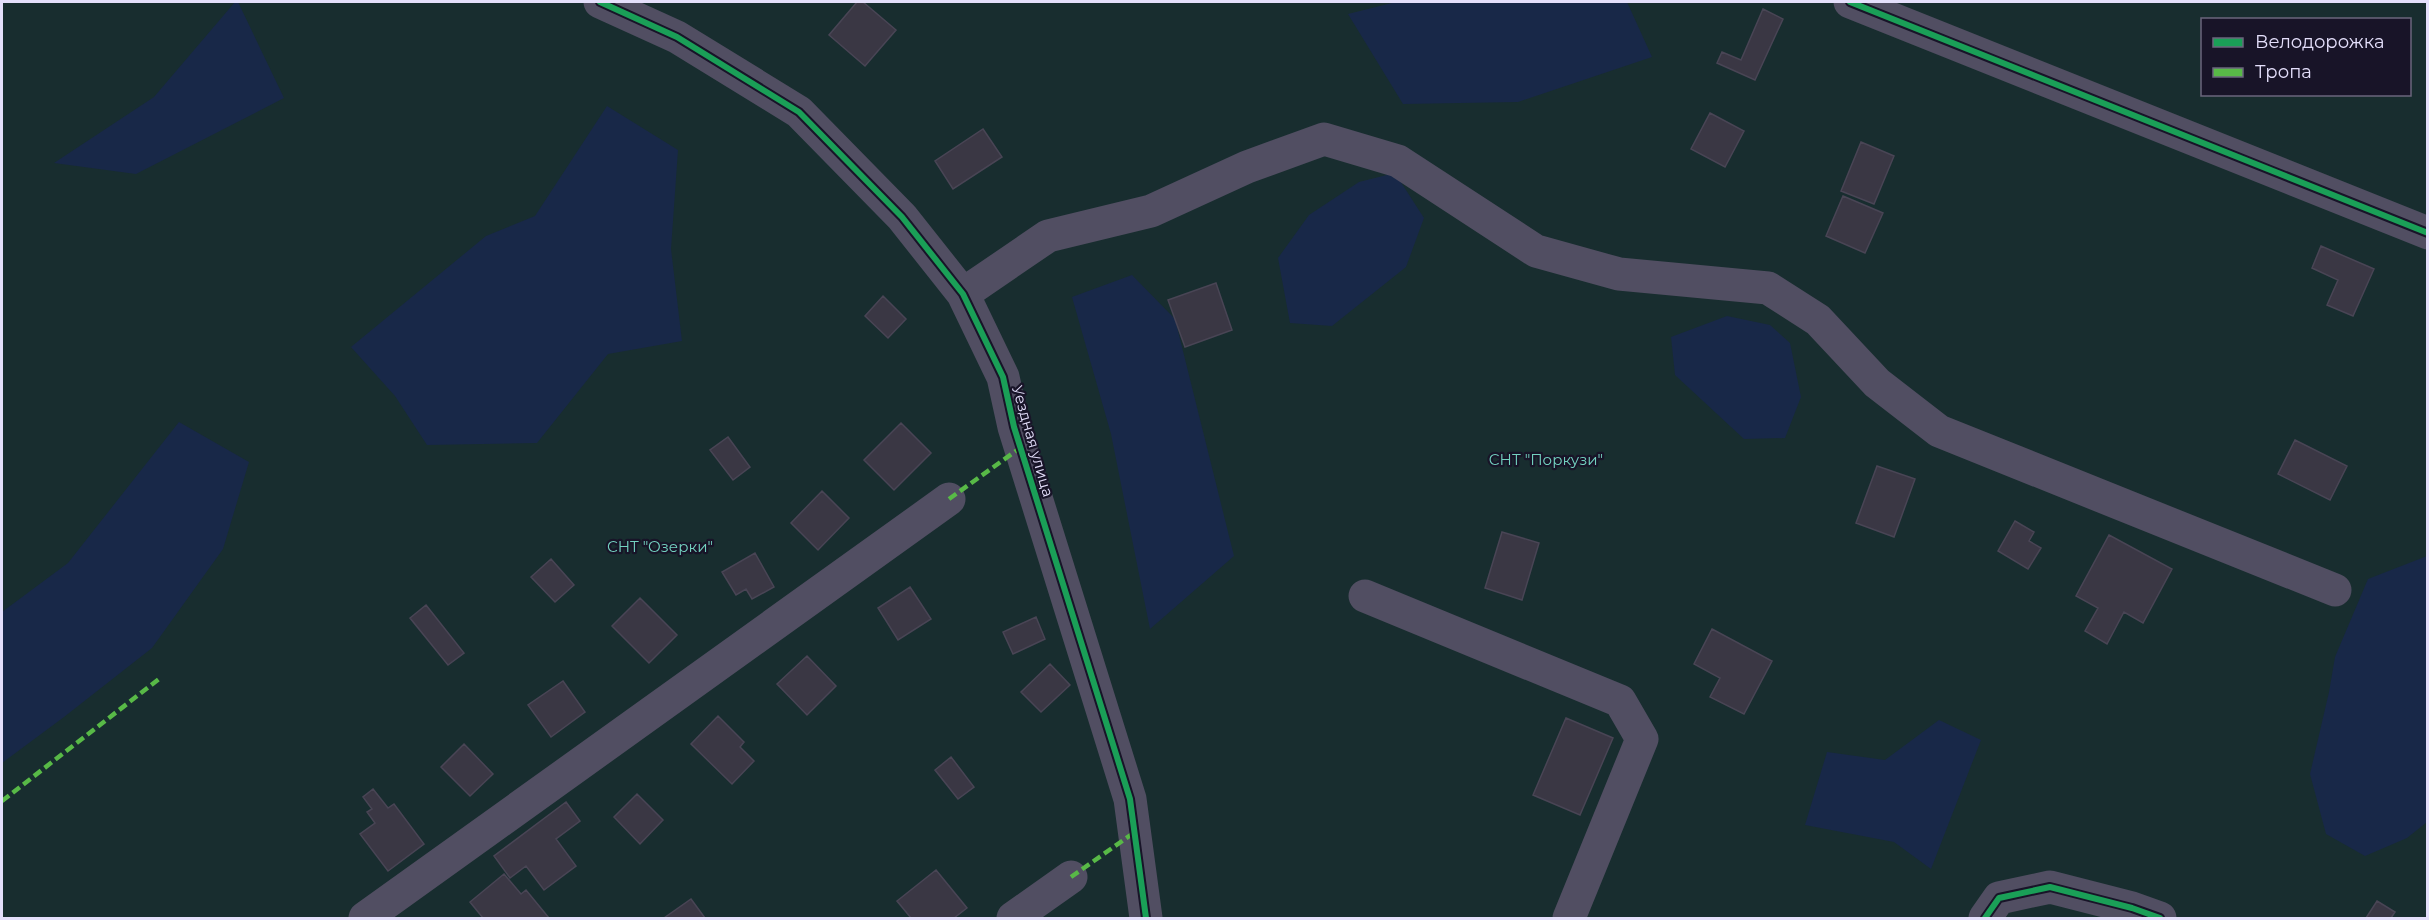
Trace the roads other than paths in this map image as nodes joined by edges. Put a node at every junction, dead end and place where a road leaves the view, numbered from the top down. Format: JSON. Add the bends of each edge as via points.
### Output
{"nodes":[{"id":1,"x":600,"y":2,"type":"edge"},
{"id":2,"x":1850,"y":2,"type":"edge"},
{"id":3,"x":2427,"y":233,"type":"edge"},
{"id":4,"x":963,"y":294,"type":"junction"},
{"id":5,"x":949,"y":500,"type":"dead end"},
{"id":6,"x":2335,"y":590,"type":"dead end"},
{"id":7,"x":1365,"y":596,"type":"dead end"},
{"id":8,"x":1071,"y":877,"type":"dead end"},
{"id":9,"x":365,"y":918,"type":"edge"},
{"id":10,"x":1012,"y":918,"type":"edge"},
{"id":11,"x":1146,"y":918,"type":"edge"},
{"id":12,"x":1569,"y":918,"type":"edge"},
{"id":13,"x":1985,"y":918,"type":"edge"},
{"id":14,"x":2160,"y":918,"type":"edge"}],
"edges":[{"from":1,"to":4,"type":"street","name":"Уездная улица","via":[[677,37],[799,112],[902,217]]},
{"from":2,"to":3,"type":"street"},
{"from":4,"to":6,"type":"street","via":[[1048,236],[1151,211],[1247,167],[1324,139],[1398,161],[1536,251],[1619,274],[1768,288],[1818,320],[1877,383],[1939,431]]},
{"from":4,"to":11,"type":"street","name":"Уездная улица","via":[[1003,377],[1014,427],[1130,799]]},
{"from":5,"to":9,"type":"street"},
{"from":7,"to":12,"type":"street","via":[[1620,700],[1642,739]]},
{"from":8,"to":10,"type":"street"},
{"from":13,"to":14,"type":"street","via":[[1999,897],[2050,887]]}]}
